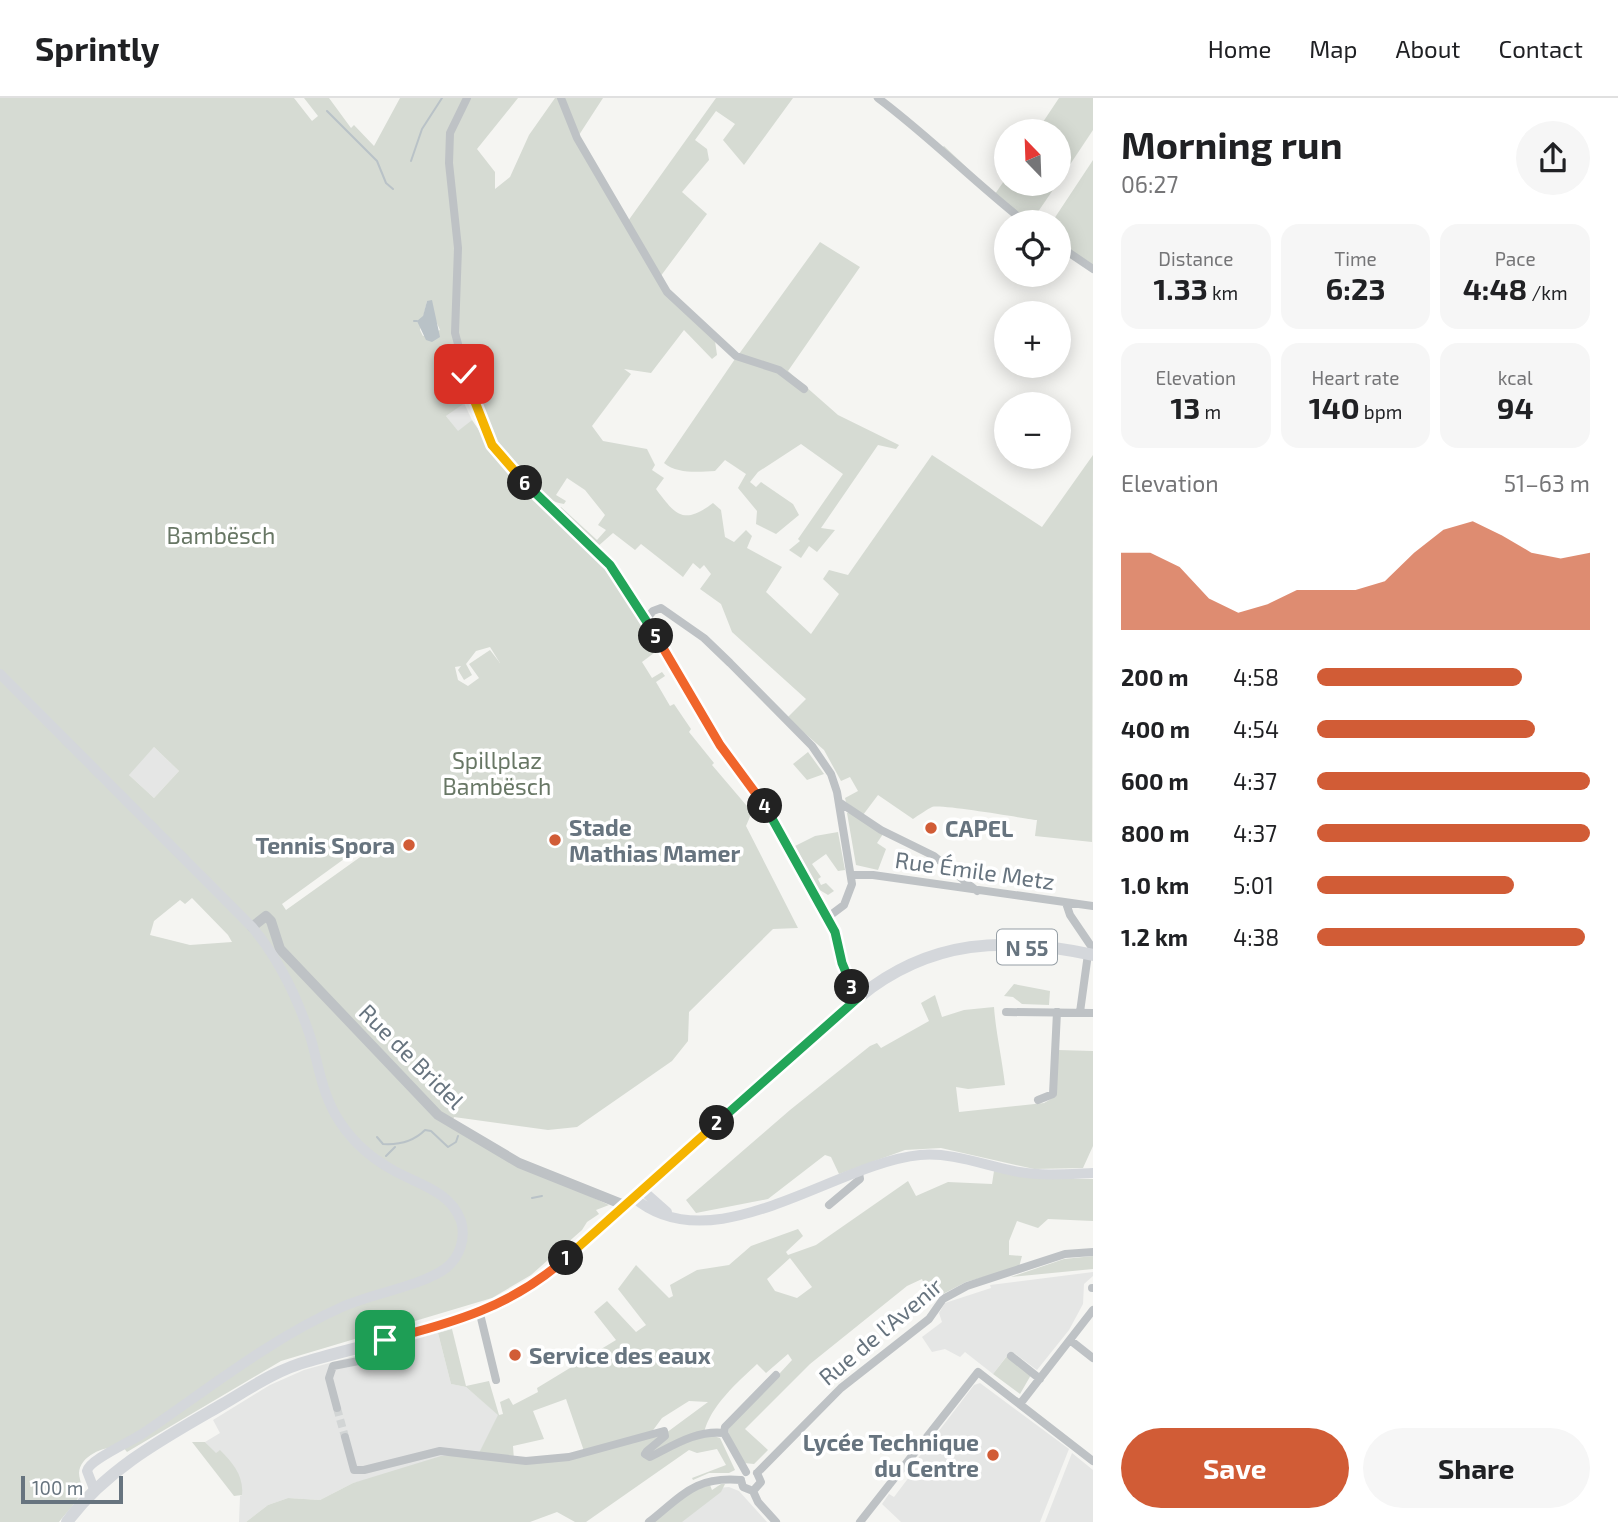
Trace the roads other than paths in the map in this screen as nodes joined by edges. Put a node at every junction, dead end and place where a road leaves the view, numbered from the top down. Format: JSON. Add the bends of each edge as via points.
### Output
{"nodes":[{"id":1,"x":467,"y":98,"type":"edge"},
{"id":2,"x":561,"y":98,"type":"edge"},
{"id":3,"x":878,"y":98,"type":"edge"},
{"id":4,"x":1010,"y":210,"type":"edge"},
{"id":5,"x":1071,"y":254,"type":"edge"},
{"id":6,"x":1093,"y":269,"type":"edge"},
{"id":7,"x":804,"y":389,"type":"dead end"},
{"id":8,"x":646,"y":619,"type":"junction"},
{"id":9,"x":0,"y":674,"type":"edge"},
{"id":10,"x":839,"y":802,"type":"junction"},
{"id":11,"x":852,"y":875,"type":"junction"},
{"id":12,"x":978,"y":892,"type":"junction"},
{"id":13,"x":1066,"y":903,"type":"junction"},
{"id":14,"x":1093,"y":906,"type":"edge"},
{"id":15,"x":828,"y":917,"type":"junction"},
{"id":16,"x":253,"y":927,"type":"junction"},
{"id":17,"x":1092,"y":953,"type":"edge"},
{"id":18,"x":859,"y":997,"type":"junction"},
{"id":19,"x":1006,"y":1012,"type":"dead end"},
{"id":20,"x":1056,"y":1012,"type":"junction"},
{"id":21,"x":1080,"y":1012,"type":"junction"},
{"id":22,"x":1093,"y":1013,"type":"edge"},
{"id":23,"x":1038,"y":1100,"type":"dead end"},
{"id":24,"x":859,"y":1173,"type":"junction"},
{"id":25,"x":1093,"y":1173,"type":"edge"},
{"id":26,"x":633,"y":1197,"type":"junction"},
{"id":27,"x":829,"y":1205,"type":"dead end"},
{"id":28,"x":1093,"y":1252,"type":"edge"},
{"id":29,"x":1093,"y":1310,"type":"edge"},
{"id":30,"x":480,"y":1314,"type":"junction"},
{"id":31,"x":385,"y":1340,"type":"junction"},
{"id":32,"x":1070,"y":1340,"type":"junction"},
{"id":33,"x":1011,"y":1356,"type":"dead end"},
{"id":34,"x":1093,"y":1359,"type":"edge"},
{"id":35,"x":776,"y":1375,"type":"dead end"},
{"id":36,"x":1040,"y":1379,"type":"junction"},
{"id":37,"x":496,"y":1380,"type":"dead end"},
{"id":38,"x":1020,"y":1404,"type":"junction"},
{"id":39,"x":337,"y":1408,"type":"tunnel mouth"},
{"id":40,"x":724,"y":1433,"type":"junction"},
{"id":41,"x":345,"y":1437,"type":"tunnel mouth"},
{"id":42,"x":1093,"y":1461,"type":"edge"},
{"id":43,"x":746,"y":1472,"type":"junction"},
{"id":44,"x":757,"y":1473,"type":"junction"},
{"id":45,"x":741,"y":1480,"type":"junction"},
{"id":46,"x":94,"y":1489,"type":"junction"},
{"id":47,"x":753,"y":1490,"type":"junction"},
{"id":48,"x":67,"y":1522,"type":"edge"},
{"id":49,"x":649,"y":1522,"type":"edge"},
{"id":50,"x":776,"y":1522,"type":"edge"},
{"id":51,"x":860,"y":1522,"type":"edge"}],
"edges":[{"from":1,"to":8,"type":"street","via":[[450,133],[449,163],[458,248],[457,348],[478,417],[499,456],[610,565]]},
{"from":2,"to":7,"type":"street","via":[[577,138],[667,292],[727,350],[779,370]]},
{"from":3,"to":4,"type":"street"},
{"from":5,"to":6,"type":"street"},
{"from":8,"to":10,"type":"street","via":[[661,608],[714,647],[823,759]]},
{"from":8,"to":15,"type":"street","via":[[720,745],[776,822]]},
{"from":9,"to":16,"type":"main road"},
{"from":10,"to":11,"type":"street"},
{"from":10,"to":12,"type":"street","via":[[881,830],[934,856]]},
{"from":11,"to":12,"type":"street","name":"Rue Émile Metz"},
{"from":11,"to":15,"type":"street","via":[[844,905]]},
{"from":12,"to":13,"type":"street","name":"Rue Émile Metz"},
{"from":13,"to":14,"type":"street","name":"Rue Émile Metz"},
{"from":13,"to":17,"type":"street"},
{"from":15,"to":18,"type":"street","via":[[846,974]]},
{"from":16,"to":26,"type":"street","name":"Rue de Bridel","via":[[266,916],[271,921],[279,949],[438,1115],[544,1174]]},
{"from":16,"to":46,"type":"main road","via":[[270,948],[295,999],[334,1114],[373,1157],[448,1199],[461,1222],[461,1248],[445,1269],[316,1320],[270,1346],[123,1447],[95,1459],[87,1471]]},
{"from":17,"to":18,"type":"main road","number":"N 55","via":[[1039,947],[962,947],[902,967]]},
{"from":17,"to":21,"type":"street"},
{"from":18,"to":26,"type":"main road","number":"N 55"},
{"from":19,"to":20,"type":"street"},
{"from":20,"to":21,"type":"street"},
{"from":20,"to":23,"type":"street","via":[[1053,1094]]},
{"from":21,"to":22,"type":"street"},
{"from":24,"to":25,"type":"main road","via":[[922,1155],[1021,1172]]},
{"from":24,"to":26,"type":"main road","via":[[736,1215],[672,1216],[650,1210]]},
{"from":24,"to":27,"type":"street","via":[[860,1178]]},
{"from":26,"to":30,"type":"main road","number":"N 55","via":[[537,1282]]},
{"from":28,"to":44,"type":"street","name":"Rue de l'Avenir","via":[[1065,1254],[943,1298],[929,1319],[841,1388]]},
{"from":29,"to":32,"type":"street"},
{"from":30,"to":31,"type":"main road","number":"N 55"},
{"from":30,"to":37,"type":"street"},
{"from":31,"to":39,"type":"street","via":[[389,1355],[333,1366],[329,1378]]},
{"from":31,"to":46,"type":"main road","number":"N 55","via":[[306,1361],[265,1380],[145,1451]]},
{"from":32,"to":34,"type":"street"},
{"from":32,"to":36,"type":"street"},
{"from":33,"to":36,"type":"street"},
{"from":35,"to":40,"type":"street"},
{"from":36,"to":38,"type":"street"},
{"from":38,"to":42,"type":"street"},
{"from":38,"to":51,"type":"street","via":[[978,1372]]},
{"from":40,"to":41,"type":"street","via":[[691,1436],[650,1457],[645,1454],[665,1436],[664,1431],[569,1457],[527,1461],[440,1451],[364,1470],[354,1470]]},
{"from":40,"to":43,"type":"street"},
{"from":43,"to":44,"type":"street"},
{"from":43,"to":45,"type":"street"},
{"from":44,"to":47,"type":"street","via":[[761,1482]]},
{"from":45,"to":47,"type":"street","via":[[743,1487]]},
{"from":45,"to":49,"type":"street","via":[[720,1477],[696,1485]]},
{"from":46,"to":48,"type":"main road","number":"N 55"},
{"from":47,"to":50,"type":"street"}]}
